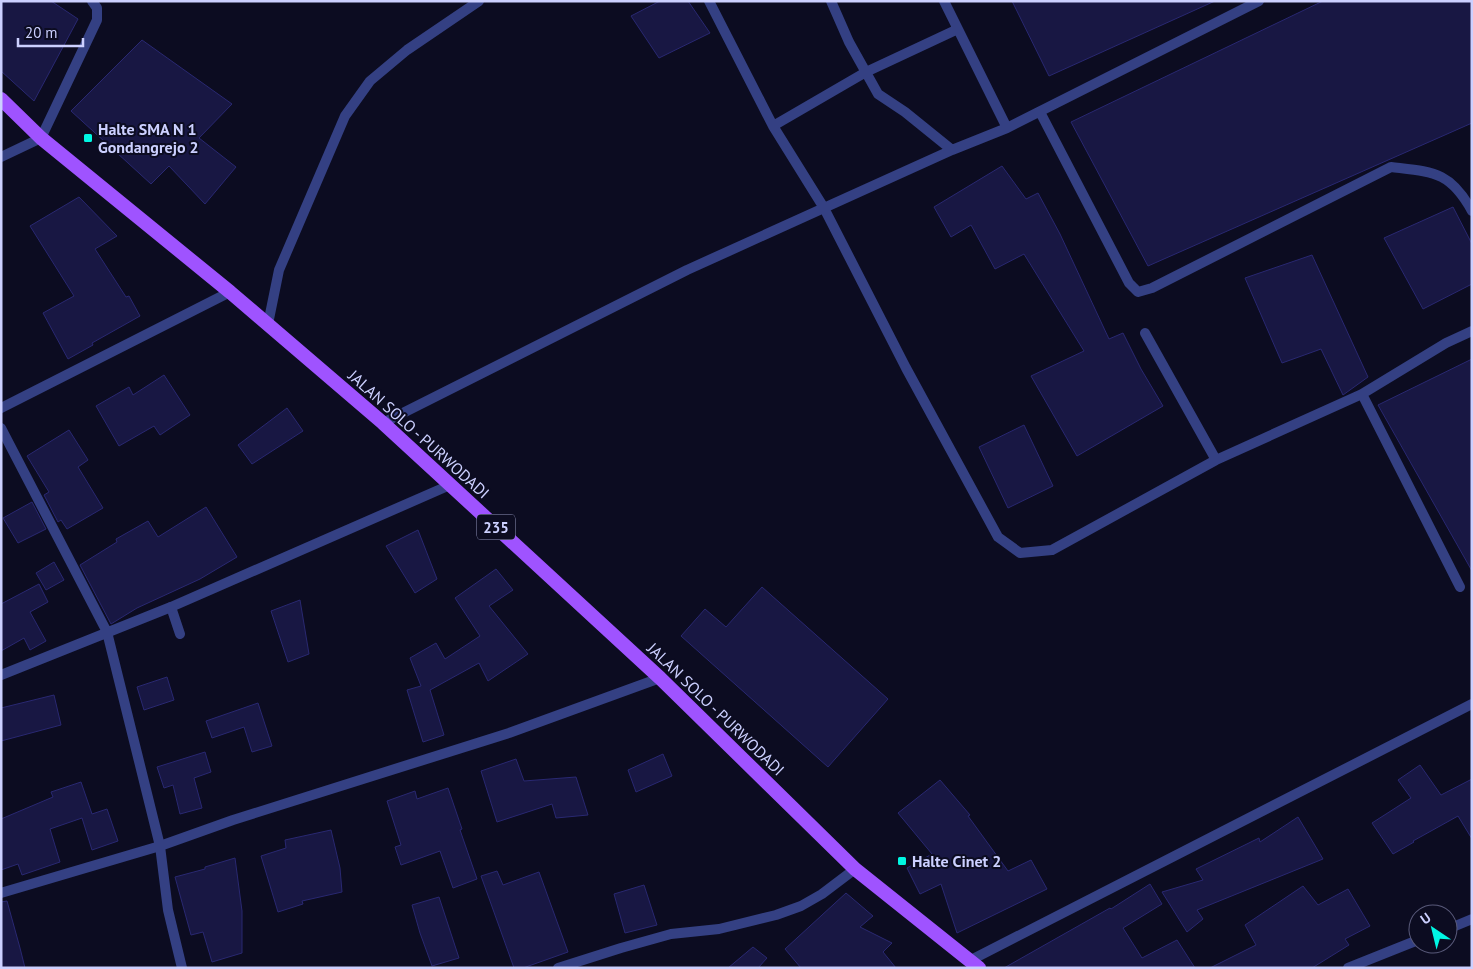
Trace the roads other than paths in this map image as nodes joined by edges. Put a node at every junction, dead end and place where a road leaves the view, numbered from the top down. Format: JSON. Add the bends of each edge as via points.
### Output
{"nodes":[{"id":1,"x":92,"y":1,"type":"edge"},
{"id":2,"x":479,"y":1,"type":"edge"},
{"id":3,"x":709,"y":1,"type":"edge"},
{"id":4,"x":831,"y":1,"type":"edge"},
{"id":5,"x":944,"y":1,"type":"edge"},
{"id":6,"x":1260,"y":1,"type":"edge"},
{"id":7,"x":958,"y":29,"type":"junction"},
{"id":8,"x":866,"y":72,"type":"junction"},
{"id":9,"x":1,"y":98,"type":"edge"},
{"id":10,"x":1040,"y":112,"type":"junction"},
{"id":11,"x":773,"y":126,"type":"junction"},
{"id":12,"x":1007,"y":128,"type":"junction"},
{"id":13,"x":41,"y":138,"type":"junction"},
{"id":14,"x":952,"y":150,"type":"junction"},
{"id":15,"x":1,"y":158,"type":"edge"},
{"id":16,"x":824,"y":208,"type":"junction"},
{"id":17,"x":1472,"y":211,"type":"edge"},
{"id":18,"x":230,"y":292,"type":"junction"},
{"id":19,"x":268,"y":324,"type":"junction"},
{"id":20,"x":1472,"y":331,"type":"edge"},
{"id":21,"x":1146,"y":333,"type":"dead end"},
{"id":22,"x":1362,"y":394,"type":"junction"},
{"id":23,"x":1,"y":408,"type":"edge"},
{"id":24,"x":384,"y":424,"type":"junction"},
{"id":25,"x":1,"y":428,"type":"edge"},
{"id":26,"x":1216,"y":460,"type":"junction"},
{"id":27,"x":450,"y":485,"type":"junction"},
{"id":28,"x":1460,"y":587,"type":"dead end"},
{"id":29,"x":172,"y":607,"type":"junction"},
{"id":30,"x":108,"y":632,"type":"junction"},
{"id":31,"x":180,"y":634,"type":"dead end"},
{"id":32,"x":1,"y":675,"type":"edge"},
{"id":33,"x":660,"y":678,"type":"junction"},
{"id":34,"x":1472,"y":704,"type":"edge"},
{"id":35,"x":160,"y":846,"type":"junction"},
{"id":36,"x":855,"y":869,"type":"junction"},
{"id":37,"x":1,"y":893,"type":"edge"},
{"id":38,"x":1472,"y":919,"type":"edge"},
{"id":39,"x":1458,"y":925,"type":"edge"},
{"id":40,"x":1408,"y":944,"type":"edge"},
{"id":41,"x":975,"y":964,"type":"edge"},
{"id":42,"x":182,"y":968,"type":"edge"},
{"id":43,"x":558,"y":968,"type":"edge"},
{"id":44,"x":1348,"y":968,"type":"edge"}],
"edges":[{"from":1,"to":13,"type":"street","via":[[97,8],[97,20]]},
{"from":2,"to":19,"type":"street","via":[[407,50],[370,81],[345,116],[279,270]]},
{"from":3,"to":11,"type":"street"},
{"from":4,"to":8,"type":"street"},
{"from":5,"to":7,"type":"street"},
{"from":6,"to":10,"type":"street"},
{"from":7,"to":8,"type":"street"},
{"from":7,"to":12,"type":"street"},
{"from":8,"to":11,"type":"street"},
{"from":8,"to":14,"type":"street","via":[[878,94]]},
{"from":9,"to":13,"type":"main road","name":"JALAN SOLO - PURWODADI","number":"235"},
{"from":10,"to":12,"type":"street"},
{"from":10,"to":17,"type":"street","via":[[1129,283],[1138,292],[1152,288],[1391,167],[1426,172],[1446,179],[1463,195]]},
{"from":11,"to":16,"type":"street"},
{"from":12,"to":14,"type":"street"},
{"from":13,"to":15,"type":"street"},
{"from":13,"to":18,"type":"main road","name":"JALAN SOLO - PURWODADI","number":"235"},
{"from":14,"to":16,"type":"street"},
{"from":16,"to":24,"type":"street","via":[[687,270]]},
{"from":16,"to":26,"type":"street","via":[[998,537],[1020,553],[1052,550]]},
{"from":18,"to":19,"type":"main road","name":"JALAN SOLO - PURWODADI","number":"235"},
{"from":18,"to":23,"type":"street"},
{"from":19,"to":24,"type":"main road","name":"JALAN SOLO - PURWODADI","number":"235"},
{"from":20,"to":22,"type":"street","via":[[1446,343]]},
{"from":21,"to":26,"type":"street"},
{"from":22,"to":26,"type":"street"},
{"from":22,"to":28,"type":"street"},
{"from":24,"to":27,"type":"main road","name":"JALAN SOLO - PURWODADI","number":"235"},
{"from":25,"to":30,"type":"street"},
{"from":27,"to":29,"type":"street"},
{"from":27,"to":33,"type":"main road","name":"JALAN SOLO - PURWODADI","number":"235"},
{"from":29,"to":30,"type":"street"},
{"from":29,"to":31,"type":"street"},
{"from":30,"to":32,"type":"street"},
{"from":30,"to":35,"type":"street"},
{"from":33,"to":35,"type":"street","via":[[509,733]]},
{"from":33,"to":36,"type":"main road","name":"JALAN SOLO - PURWODADI","number":"235"},
{"from":34,"to":41,"type":"street"},
{"from":35,"to":37,"type":"street"},
{"from":35,"to":42,"type":"street","via":[[168,910]]},
{"from":36,"to":41,"type":"main road","name":"JALAN SOLO - PURWODADI","number":"235"},
{"from":36,"to":43,"type":"street","via":[[822,894],[776,915],[719,928],[671,934]]},
{"from":38,"to":39,"type":"street"},
{"from":40,"to":44,"type":"street"}]}
